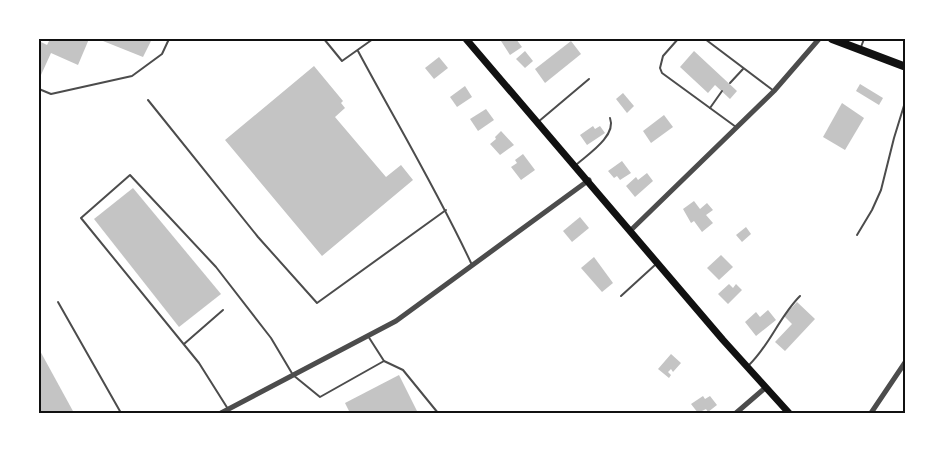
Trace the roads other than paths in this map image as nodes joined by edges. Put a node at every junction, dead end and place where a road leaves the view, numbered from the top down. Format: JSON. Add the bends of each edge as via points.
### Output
{"nodes":[{"id":1,"x":169,"y":39,"type":"edge"},
{"id":2,"x":324,"y":39,"type":"edge"},
{"id":3,"x":373,"y":39,"type":"edge"},
{"id":4,"x":466,"y":39,"type":"edge"},
{"id":5,"x":678,"y":39,"type":"edge"},
{"id":6,"x":705,"y":39,"type":"edge"},
{"id":7,"x":819,"y":39,"type":"edge"},
{"id":8,"x":832,"y":39,"type":"edge"},
{"id":9,"x":864,"y":39,"type":"edge"},
{"id":10,"x":860,"y":50,"type":"junction"},
{"id":11,"x":358,"y":51,"type":"junction"},
{"id":12,"x":906,"y":67,"type":"edge"},
{"id":13,"x":743,"y":69,"type":"junction"},
{"id":14,"x":589,"y":79,"type":"dead end"},
{"id":15,"x":730,"y":83,"type":"dead end"},
{"id":16,"x":39,"y":89,"type":"edge"},
{"id":17,"x":774,"y":91,"type":"junction"},
{"id":18,"x":722,"y":92,"type":"dead end"},
{"id":19,"x":148,"y":99,"type":"dead end"},
{"id":20,"x":906,"y":99,"type":"edge"},
{"id":21,"x":710,"y":108,"type":"junction"},
{"id":22,"x":610,"y":118,"type":"dead end"},
{"id":23,"x":538,"y":122,"type":"junction"},
{"id":24,"x":737,"y":128,"type":"junction"},
{"id":25,"x":576,"y":165,"type":"junction"},
{"id":26,"x":589,"y":180,"type":"junction"},
{"id":27,"x":446,"y":210,"type":"junction"},
{"id":28,"x":630,"y":231,"type":"junction"},
{"id":29,"x":857,"y":235,"type":"dead end"},
{"id":30,"x":657,"y":263,"type":"junction"},
{"id":31,"x":472,"y":265,"type":"junction"},
{"id":32,"x":621,"y":296,"type":"dead end"},
{"id":33,"x":800,"y":296,"type":"dead end"},
{"id":34,"x":57,"y":302,"type":"dead end"},
{"id":35,"x":223,"y":310,"type":"dead end"},
{"id":36,"x":368,"y":336,"type":"junction"},
{"id":37,"x":184,"y":344,"type":"junction"},
{"id":38,"x":906,"y":361,"type":"edge"},
{"id":39,"x":384,"y":362,"type":"junction"},
{"id":40,"x":747,"y":367,"type":"junction"},
{"id":41,"x":293,"y":375,"type":"junction"},
{"id":42,"x":765,"y":388,"type":"junction"},
{"id":43,"x":228,"y":409,"type":"junction"},
{"id":44,"x":121,"y":413,"type":"edge"},
{"id":45,"x":221,"y":413,"type":"edge"},
{"id":46,"x":438,"y":413,"type":"edge"},
{"id":47,"x":736,"y":413,"type":"edge"},
{"id":48,"x":789,"y":413,"type":"edge"},
{"id":49,"x":871,"y":413,"type":"edge"}],
"edges":[{"from":1,"to":16,"type":"lane","via":[[162,54],[132,76],[51,94]]},
{"from":2,"to":11,"type":"lane","via":[[342,61]]},
{"from":3,"to":11,"type":"lane"},
{"from":4,"to":23,"type":"main road"},
{"from":5,"to":21,"type":"lane","via":[[663,56],[662,74]]},
{"from":6,"to":13,"type":"lane"},
{"from":7,"to":17,"type":"street"},
{"from":8,"to":10,"type":"main road"},
{"from":9,"to":10,"type":"lane"},
{"from":10,"to":12,"type":"main road"},
{"from":11,"to":27,"type":"lane"},
{"from":13,"to":15,"type":"lane"},
{"from":13,"to":17,"type":"lane"},
{"from":14,"to":23,"type":"lane"},
{"from":17,"to":24,"type":"street"},
{"from":18,"to":21,"type":"lane"},
{"from":19,"to":27,"type":"lane","via":[[258,237],[317,303]]},
{"from":20,"to":29,"type":"lane","via":[[881,190]]},
{"from":21,"to":24,"type":"lane"},
{"from":22,"to":25,"type":"lane","via":[[612,128],[607,135]]},
{"from":23,"to":25,"type":"main road"},
{"from":24,"to":28,"type":"street"},
{"from":25,"to":26,"type":"main road"},
{"from":26,"to":28,"type":"main road"},
{"from":26,"to":31,"type":"street"},
{"from":27,"to":31,"type":"lane"},
{"from":28,"to":30,"type":"main road"},
{"from":30,"to":32,"type":"lane"},
{"from":30,"to":40,"type":"main road"},
{"from":31,"to":36,"type":"street","via":[[396,321]]},
{"from":33,"to":40,"type":"lane"},
{"from":34,"to":44,"type":"lane"},
{"from":35,"to":37,"type":"lane"},
{"from":36,"to":39,"type":"lane"},
{"from":36,"to":41,"type":"street"},
{"from":37,"to":41,"type":"lane","via":[[81,218],[130,176],[216,267],[271,338]]},
{"from":37,"to":43,"type":"lane"},
{"from":38,"to":49,"type":"street"},
{"from":39,"to":41,"type":"lane","via":[[320,397]]},
{"from":39,"to":46,"type":"lane","via":[[403,370]]},
{"from":40,"to":42,"type":"main road"},
{"from":41,"to":43,"type":"street"},
{"from":42,"to":47,"type":"street"},
{"from":42,"to":48,"type":"main road"},
{"from":43,"to":45,"type":"street"}]}
